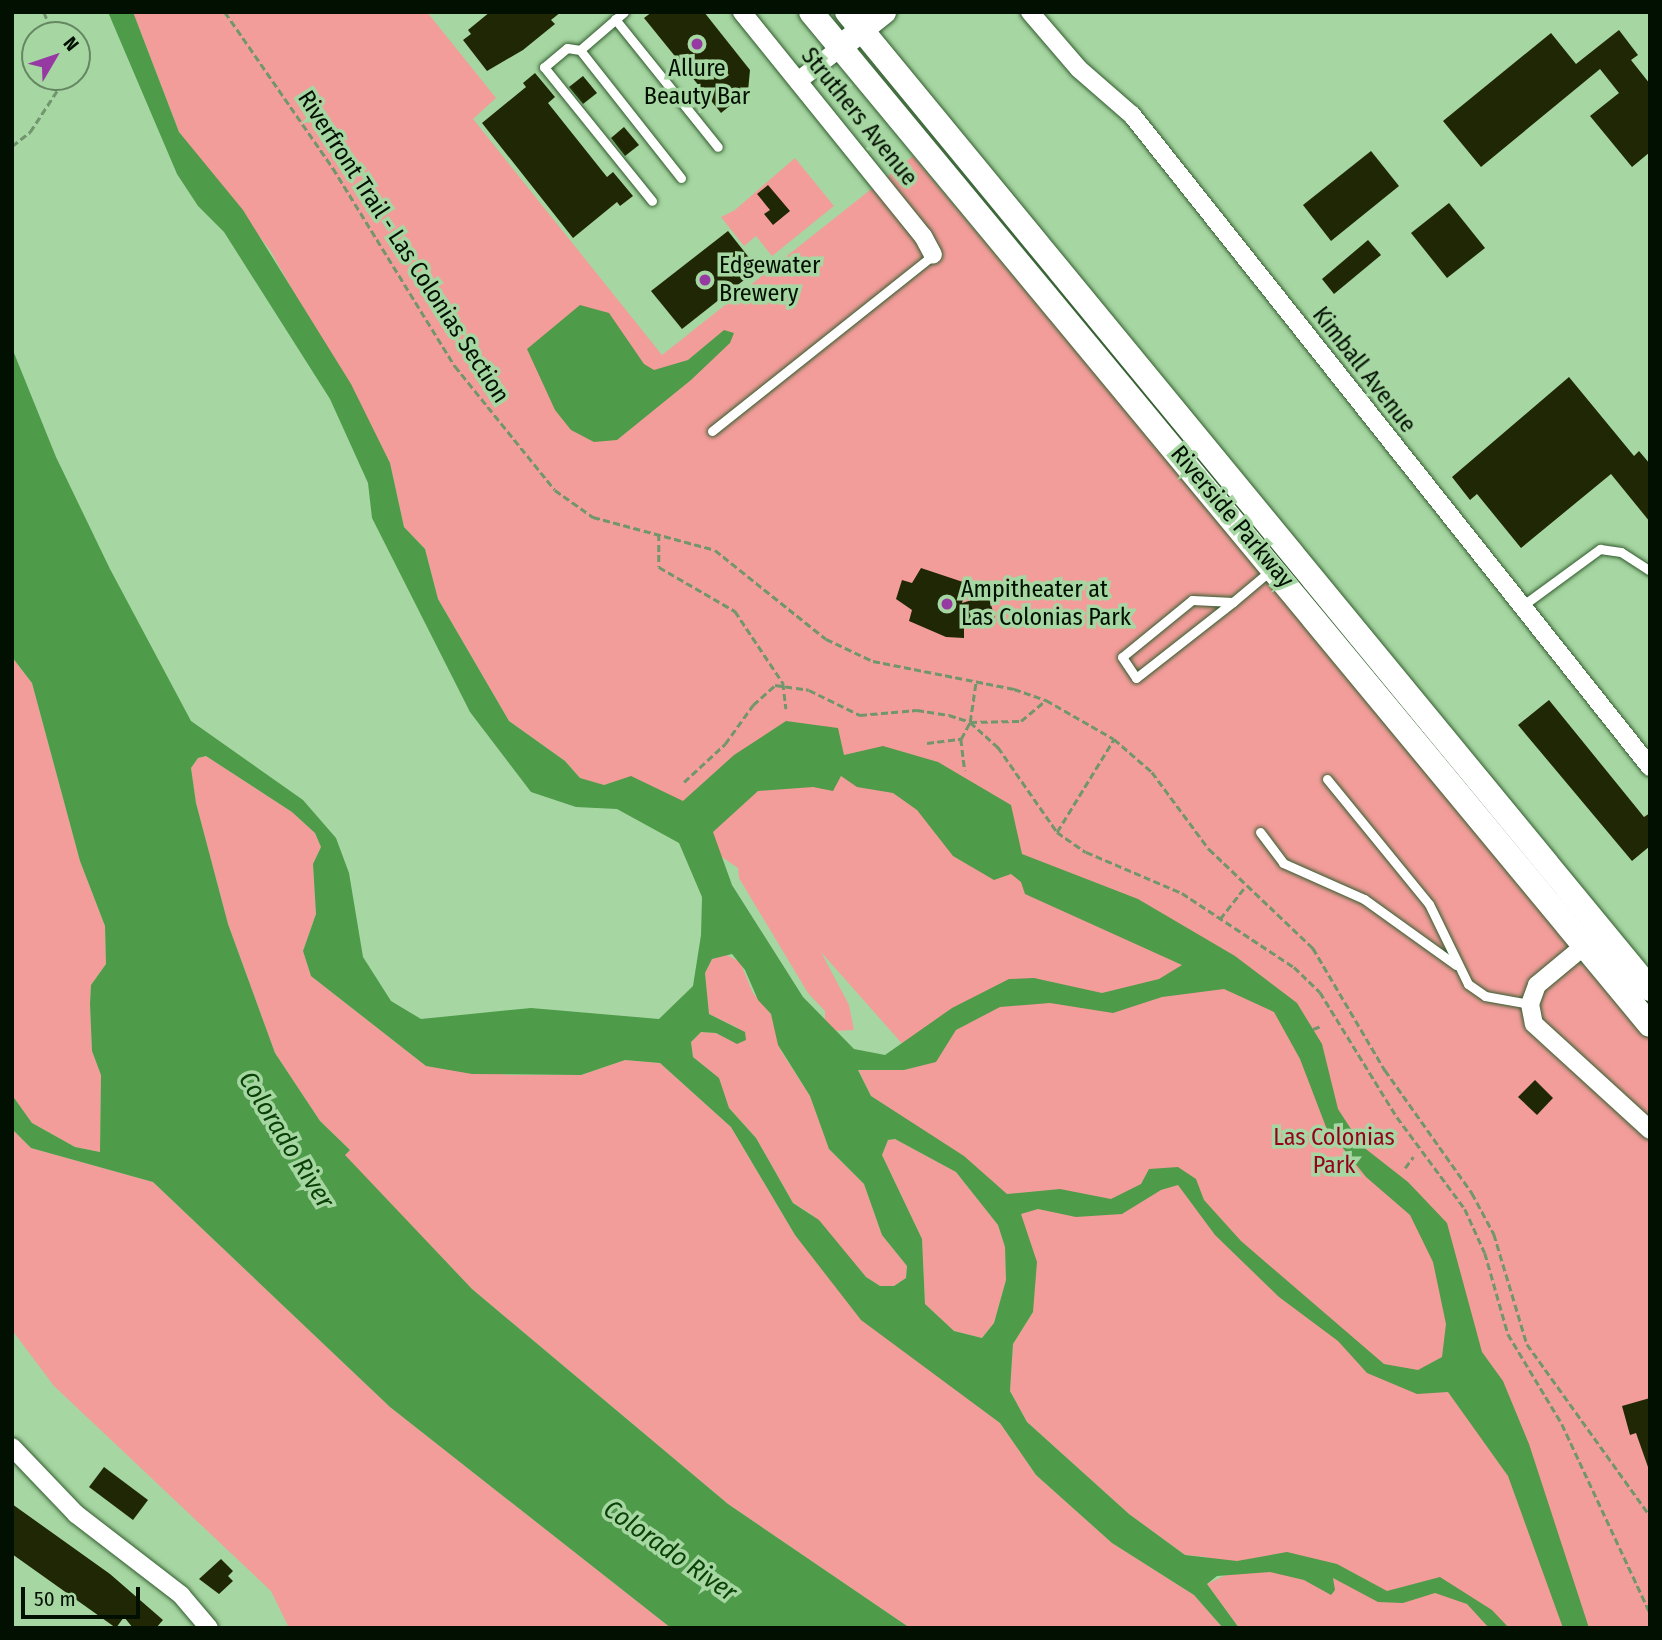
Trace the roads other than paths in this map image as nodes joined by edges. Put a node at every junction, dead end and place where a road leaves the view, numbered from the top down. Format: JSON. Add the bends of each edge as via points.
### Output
{"nodes":[{"id":1,"x":624,"y":12,"type":"edge"},
{"id":2,"x":742,"y":12,"type":"edge"},
{"id":3,"x":811,"y":12,"type":"edge"},
{"id":4,"x":884,"y":12,"type":"edge"},
{"id":5,"x":1030,"y":12,"type":"edge"},
{"id":6,"x":615,"y":19,"type":"junction"},
{"id":7,"x":855,"y":21,"type":"edge"},
{"id":8,"x":840,"y":48,"type":"junction"},
{"id":9,"x":580,"y":50,"type":"junction"},
{"id":10,"x":798,"y":81,"type":"junction"},
{"id":11,"x":718,"y":147,"type":"dead end"},
{"id":12,"x":681,"y":177,"type":"dead end"},
{"id":13,"x":652,"y":201,"type":"dead end"},
{"id":14,"x":933,"y":256,"type":"joint"},
{"id":15,"x":712,"y":431,"type":"dead end"},
{"id":16,"x":1274,"y":567,"type":"junction"},
{"id":17,"x":1650,"y":570,"type":"edge"},
{"id":18,"x":1233,"y":602,"type":"junction"},
{"id":19,"x":1521,"y":608,"type":"junction"},
{"id":20,"x":1650,"y":767,"type":"edge"},
{"id":21,"x":1327,"y":779,"type":"dead end"},
{"id":22,"x":1260,"y":832,"type":"dead end"},
{"id":23,"x":1584,"y":946,"type":"junction"},
{"id":24,"x":1459,"y":967,"type":"junction"},
{"id":25,"x":1650,"y":989,"type":"edge"},
{"id":26,"x":1530,"y":1004,"type":"junction"},
{"id":27,"x":1650,"y":1025,"type":"edge"},
{"id":28,"x":1650,"y":1130,"type":"edge"},
{"id":29,"x":12,"y":1447,"type":"edge"},
{"id":30,"x":209,"y":1628,"type":"edge"}],
"edges":[{"from":1,"to":6,"type":"lane"},
{"from":2,"to":10,"type":"street","name":"Struthers Avenue"},
{"from":3,"to":8,"type":"main road","name":"Riverside Parkway"},
{"from":4,"to":7,"type":"main road"},
{"from":5,"to":19,"type":"street","name":"Kimball Avenue","via":[[1079,69],[1132,115]]},
{"from":6,"to":9,"type":"lane"},
{"from":6,"to":11,"type":"lane"},
{"from":7,"to":8,"type":"main road"},
{"from":7,"to":25,"type":"main road","name":"Riverside Parkway"},
{"from":8,"to":10,"type":"street"},
{"from":8,"to":16,"type":"main road","name":"Riverside Parkway"},
{"from":9,"to":12,"type":"lane"},
{"from":9,"to":13,"type":"lane","via":[[567,48],[544,67]]},
{"from":10,"to":14,"type":"street","name":"Struthers Avenue","via":[[923,236]]},
{"from":14,"to":15,"type":"lane"},
{"from":16,"to":18,"type":"lane"},
{"from":16,"to":23,"type":"main road","name":"Riverside Parkway"},
{"from":17,"to":19,"type":"lane","via":[[1616,549],[1600,549]]},
{"from":18,"to":18,"type":"lane","via":[[1136,678],[1122,657],[1192,600]]},
{"from":19,"to":20,"type":"street","name":"Kimball Avenue"},
{"from":21,"to":24,"type":"lane","via":[[1429,904]]},
{"from":22,"to":24,"type":"lane","via":[[1283,863],[1364,899]]},
{"from":23,"to":26,"type":"street","via":[[1536,985]]},
{"from":23,"to":27,"type":"main road","name":"Riverside Parkway"},
{"from":24,"to":26,"type":"lane","via":[[1468,984],[1485,996]]},
{"from":26,"to":28,"type":"street","via":[[1534,1024],[1554,1046]]},
{"from":29,"to":30,"type":"street","via":[[76,1514],[181,1595]]}]}
